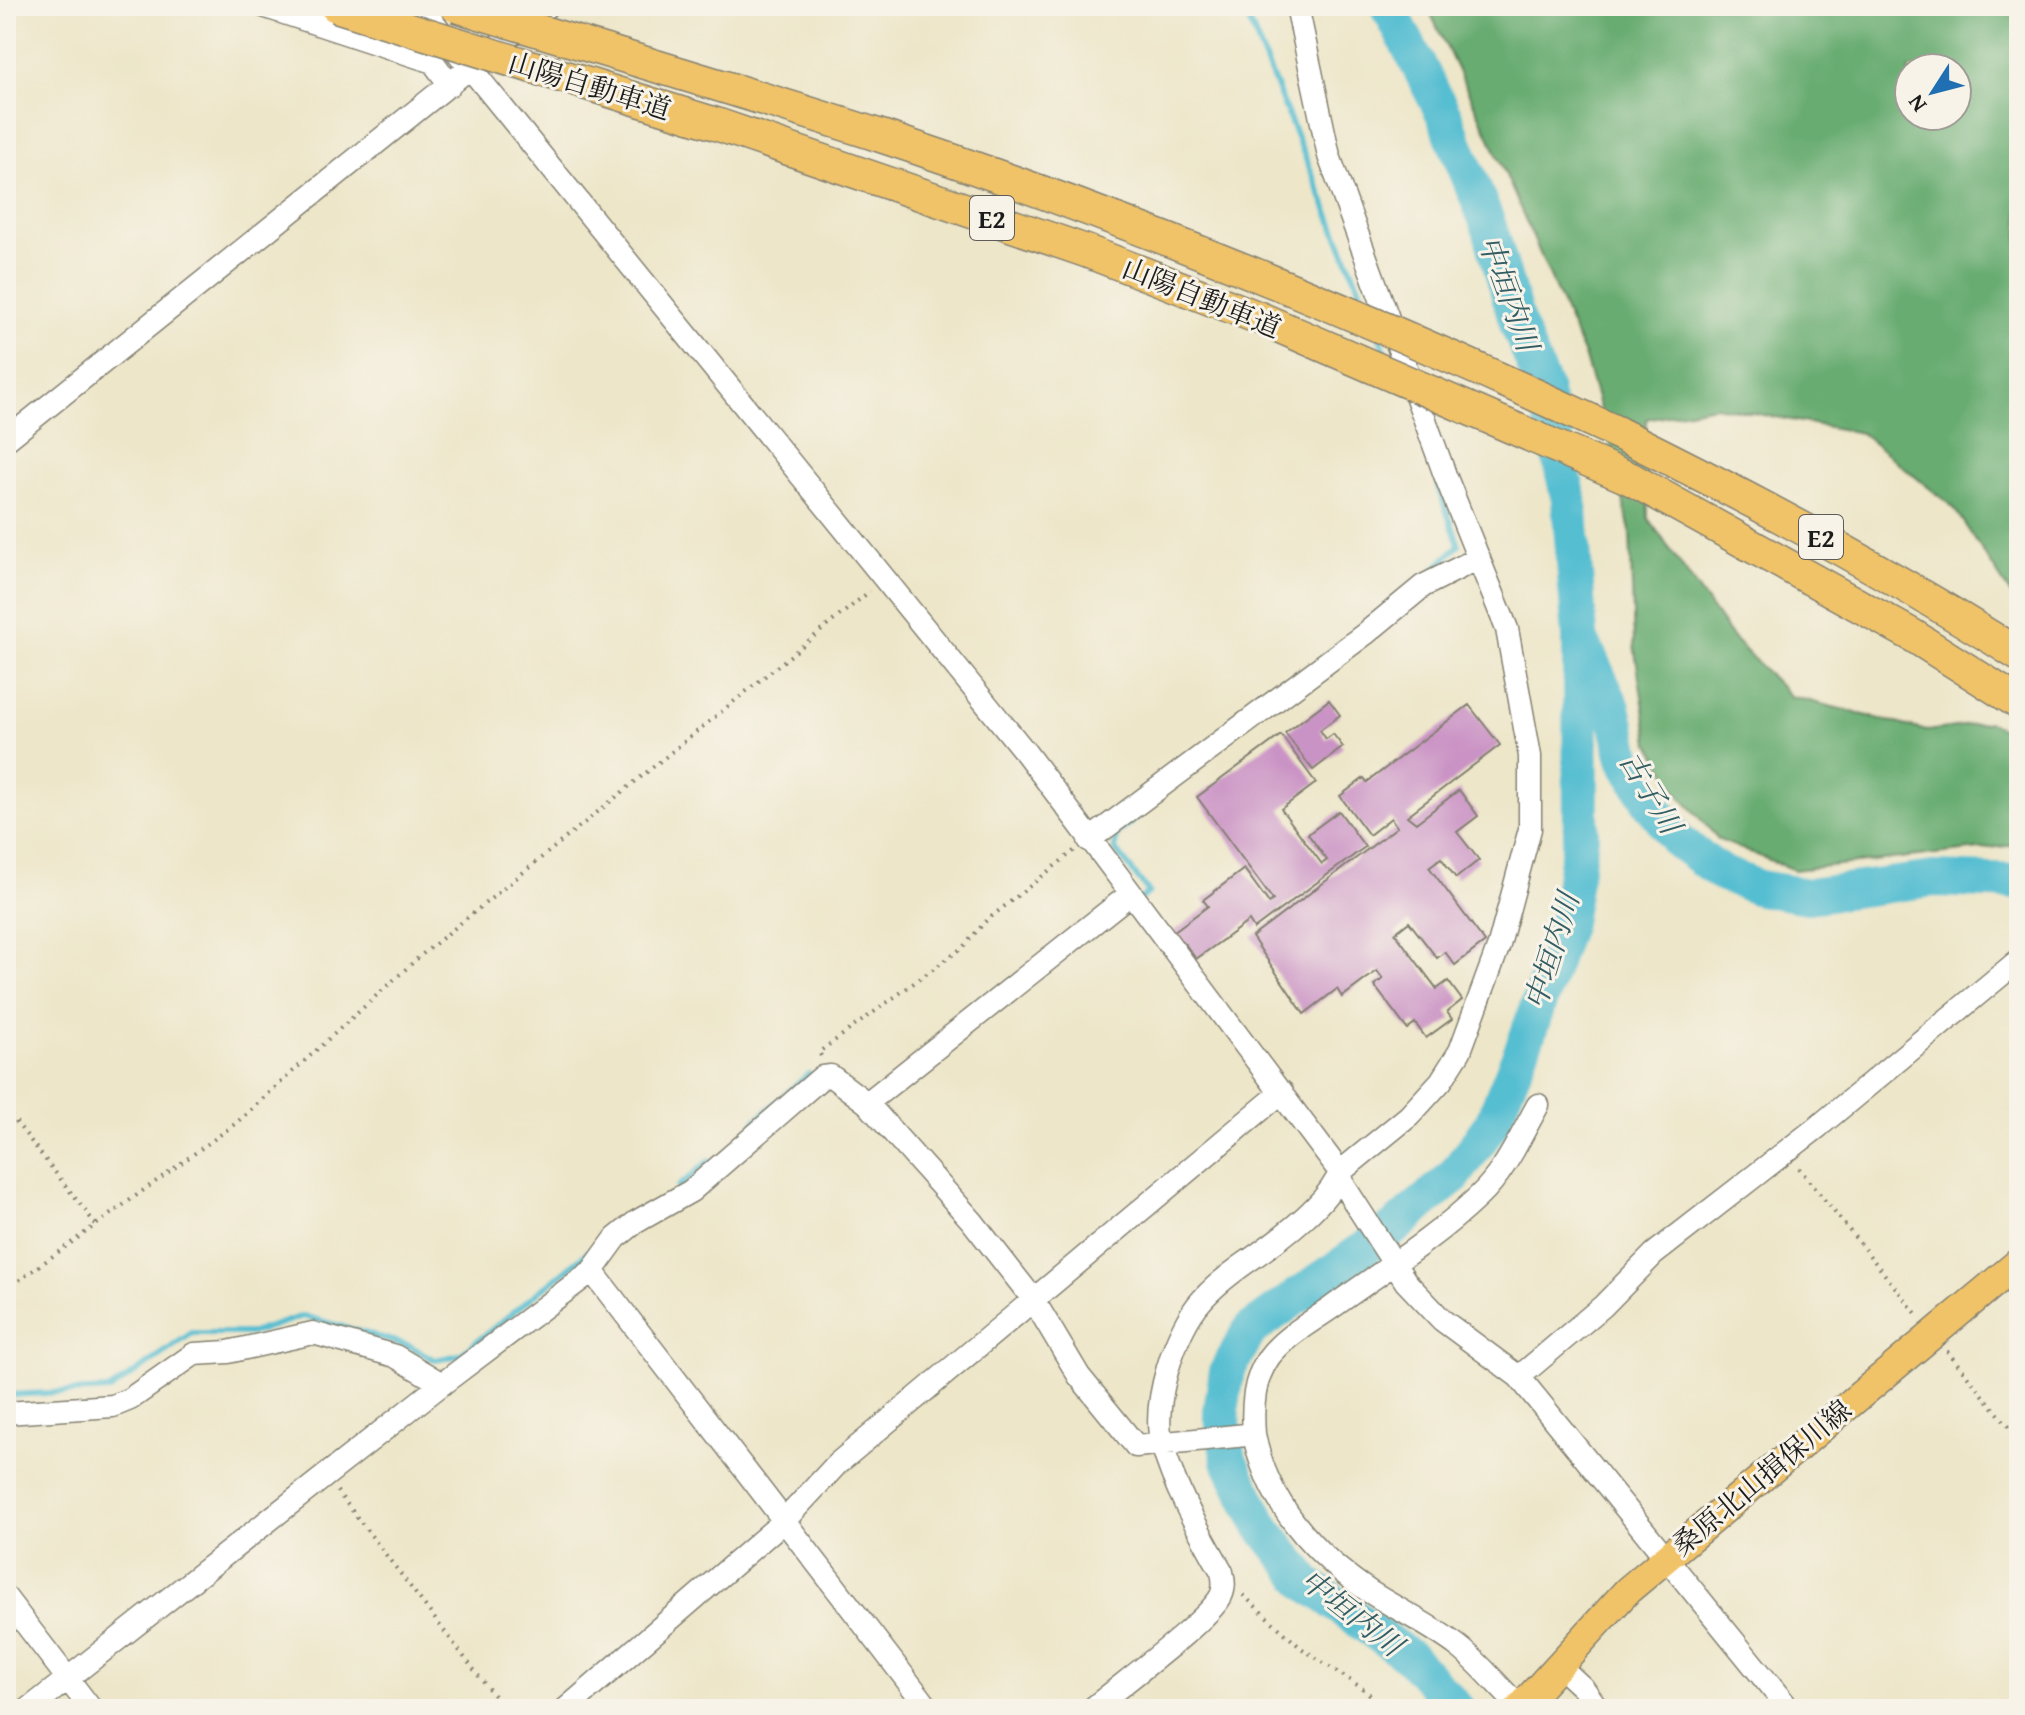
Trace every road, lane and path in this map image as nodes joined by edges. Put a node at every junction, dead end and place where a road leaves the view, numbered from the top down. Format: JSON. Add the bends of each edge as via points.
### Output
{"nodes":[{"id":1,"x":263,"y":6,"type":"edge"},
{"id":2,"x":336,"y":6,"type":"edge"},
{"id":3,"x":547,"y":6,"type":"edge"},
{"id":4,"x":1297,"y":6,"type":"edge"},
{"id":5,"x":434,"y":9,"type":"edge"},
{"id":6,"x":408,"y":54,"type":"junction"},
{"id":7,"x":470,"y":68,"type":"junction"},
{"id":8,"x":450,"y":85,"type":"junction"},
{"id":9,"x":6,"y":440,"type":"edge"},
{"id":10,"x":1479,"y":558,"type":"junction"},
{"id":11,"x":884,"y":580,"type":"junction"},
{"id":12,"x":2019,"y":655,"type":"edge"},
{"id":13,"x":2019,"y":703,"type":"edge"},
{"id":14,"x":1089,"y":840,"type":"junction"},
{"id":15,"x":1129,"y":895,"type":"junction"},
{"id":16,"x":2019,"y":960,"type":"edge"},
{"id":17,"x":831,"y":1076,"type":"junction"},
{"id":18,"x":1282,"y":1092,"type":"junction"},
{"id":19,"x":867,"y":1103,"type":"junction"},
{"id":20,"x":1538,"y":1105,"type":"dead end"},
{"id":21,"x":6,"y":1109,"type":"edge"},
{"id":22,"x":1786,"y":1152,"type":"junction"},
{"id":23,"x":1342,"y":1179,"type":"junction"},
{"id":24,"x":97,"y":1226,"type":"junction"},
{"id":25,"x":1391,"y":1260,"type":"junction"},
{"id":26,"x":2019,"y":1262,"type":"edge"},
{"id":27,"x":592,"y":1271,"type":"junction"},
{"id":28,"x":6,"y":1290,"type":"edge"},
{"id":29,"x":1033,"y":1299,"type":"junction"},
{"id":30,"x":1932,"y":1333,"type":"junction"},
{"id":31,"x":1519,"y":1377,"type":"junction"},
{"id":32,"x":442,"y":1384,"type":"junction"},
{"id":33,"x":6,"y":1413,"type":"edge"},
{"id":34,"x":1250,"y":1434,"type":"junction"},
{"id":35,"x":2019,"y":1439,"type":"edge"},
{"id":36,"x":1167,"y":1441,"type":"junction"},
{"id":37,"x":326,"y":1476,"type":"junction"},
{"id":38,"x":784,"y":1521,"type":"junction"},
{"id":39,"x":1665,"y":1557,"type":"junction"},
{"id":40,"x":1225,"y":1583,"type":"junction"},
{"id":41,"x":6,"y":1598,"type":"edge"},
{"id":42,"x":1557,"y":1664,"type":"junction"},
{"id":43,"x":65,"y":1680,"type":"junction"},
{"id":44,"x":1520,"y":1708,"type":"edge"},
{"id":45,"x":29,"y":1709,"type":"edge"},
{"id":46,"x":91,"y":1709,"type":"edge"},
{"id":47,"x":504,"y":1709,"type":"edge"},
{"id":48,"x":566,"y":1709,"type":"edge"},
{"id":49,"x":929,"y":1709,"type":"edge"},
{"id":50,"x":1092,"y":1709,"type":"edge"},
{"id":51,"x":1385,"y":1709,"type":"edge"},
{"id":52,"x":1598,"y":1709,"type":"edge"},
{"id":53,"x":1789,"y":1709,"type":"edge"}],
"edges":[{"from":1,"to":6,"type":"street"},
{"from":2,"to":13,"type":"highway","name":"山陽自動車道","number":"E2","bridge":true,"via":[[716,124],[1086,251],[1262,319],[1631,479],[1912,635]]},
{"from":3,"to":7,"type":"street"},
{"from":4,"to":10,"type":"street","via":[[1329,156]]},
{"from":5,"to":6,"type":"street"},
{"from":5,"to":7,"type":"street"},
{"from":5,"to":12,"type":"highway","name":"山陽自動車道","number":"E2","bridge":true,"via":[[872,133],[1097,214],[1429,345],[1773,511],[1933,600]]},
{"from":6,"to":8,"type":"street","via":[[433,62]]},
{"from":7,"to":8,"type":"street"},
{"from":7,"to":11,"type":"street"},
{"from":8,"to":9,"type":"street"},
{"from":10,"to":14,"type":"street","via":[[1423,586]]},
{"from":10,"to":23,"type":"street","via":[[1507,629],[1517,675],[1530,756],[1530,829],[1499,945],[1460,1051],[1409,1116]]},
{"from":11,"to":14,"type":"street","via":[[1026,753]]},
{"from":11,"to":24,"type":"path","via":[[419,957],[235,1124]]},
{"from":14,"to":15,"type":"street"},
{"from":14,"to":17,"type":"path","via":[[986,921],[962,948],[819,1052]]},
{"from":15,"to":18,"type":"street"},
{"from":15,"to":19,"type":"street"},
{"from":16,"to":22,"type":"street"},
{"from":17,"to":19,"type":"street"},
{"from":17,"to":27,"type":"street","via":[[822,1077],[691,1191],[616,1238]]},
{"from":18,"to":23,"type":"street"},
{"from":18,"to":29,"type":"street"},
{"from":19,"to":29,"type":"street"},
{"from":20,"to":25,"type":"street","via":[[1497,1178],[1455,1219]]},
{"from":21,"to":24,"type":"path"},
{"from":22,"to":30,"type":"path"},
{"from":22,"to":31,"type":"street","via":[[1654,1254],[1603,1306]]},
{"from":23,"to":25,"type":"street"},
{"from":23,"to":36,"type":"street","via":[[1301,1222],[1227,1275],[1184,1324],[1162,1399]]},
{"from":24,"to":28,"type":"path"},
{"from":25,"to":31,"type":"street","via":[[1442,1320]]},
{"from":25,"to":34,"type":"street","via":[[1270,1356],[1258,1378]]},
{"from":26,"to":30,"type":"main road","name":"桑原北山揖保川線"},
{"from":27,"to":32,"type":"street"},
{"from":27,"to":38,"type":"street"},
{"from":29,"to":36,"type":"street","via":[[1079,1376],[1136,1446]]},
{"from":29,"to":38,"type":"street","via":[[837,1464]]},
{"from":30,"to":35,"type":"path"},
{"from":30,"to":39,"type":"main road","name":"桑原北山揖保川線"},
{"from":31,"to":39,"type":"street"},
{"from":32,"to":33,"type":"street","via":[[395,1356],[313,1333],[194,1354],[113,1406]]},
{"from":32,"to":37,"type":"street"},
{"from":34,"to":36,"type":"street"},
{"from":34,"to":44,"type":"street","via":[[1272,1491],[1310,1542],[1370,1592],[1460,1648]]},
{"from":36,"to":40,"type":"street","via":[[1185,1504]]},
{"from":37,"to":43,"type":"street"},
{"from":37,"to":47,"type":"path"},
{"from":38,"to":48,"type":"street"},
{"from":38,"to":49,"type":"street"},
{"from":39,"to":42,"type":"main road","name":"桑原北山揖保川線"},
{"from":39,"to":53,"type":"street"},
{"from":40,"to":50,"type":"street","via":[[1221,1597],[1203,1616]]},
{"from":40,"to":51,"type":"path","via":[[1301,1648]]},
{"from":41,"to":43,"type":"street"},
{"from":42,"to":44,"type":"main road","name":"桑原北山揖保川線"},
{"from":42,"to":52,"type":"street"},
{"from":43,"to":45,"type":"street"},
{"from":43,"to":46,"type":"street"}]}
